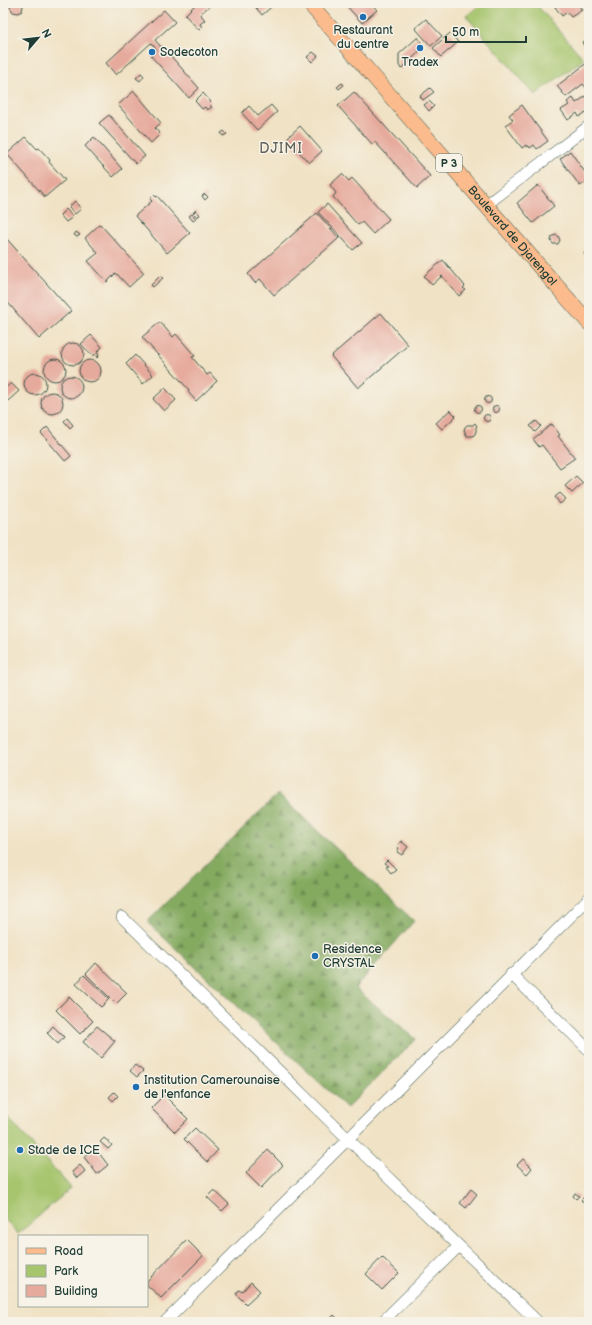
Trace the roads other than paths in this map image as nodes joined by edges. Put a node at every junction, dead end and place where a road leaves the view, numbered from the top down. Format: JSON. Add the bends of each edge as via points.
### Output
{"nodes":[{"id":1,"x":309,"y":3,"type":"edge"},
{"id":2,"x":589,"y":126,"type":"edge"},
{"id":3,"x":486,"y":205,"type":"junction"},
{"id":4,"x":583,"y":307,"type":"edge"},
{"id":5,"x":589,"y":323,"type":"edge"},
{"id":6,"x":589,"y":898,"type":"edge"},
{"id":7,"x":122,"y":917,"type":"dead end"},
{"id":8,"x":511,"y":974,"type":"junction"},
{"id":9,"x":589,"y":1050,"type":"edge"},
{"id":10,"x":348,"y":1139,"type":"junction"},
{"id":11,"x":459,"y":1246,"type":"junction"},
{"id":12,"x":165,"y":1322,"type":"edge"},
{"id":13,"x":382,"y":1322,"type":"edge"},
{"id":14,"x":538,"y":1322,"type":"edge"}],
"edges":[{"from":1,"to":3,"type":"main road","name":"Boulevard de Djarengol","number":"P 3"},
{"from":2,"to":3,"type":"street"},
{"from":3,"to":4,"type":"main road","name":"Boulevard de Djarengol","number":"P 3"},
{"from":4,"to":5,"type":"main road","name":"Boulevard de Djarengol","number":"P 3"},
{"from":6,"to":8,"type":"street"},
{"from":7,"to":10,"type":"street"},
{"from":8,"to":9,"type":"street"},
{"from":8,"to":10,"type":"street"},
{"from":10,"to":11,"type":"street"},
{"from":10,"to":12,"type":"street"},
{"from":11,"to":13,"type":"street"},
{"from":11,"to":14,"type":"street"}]}
